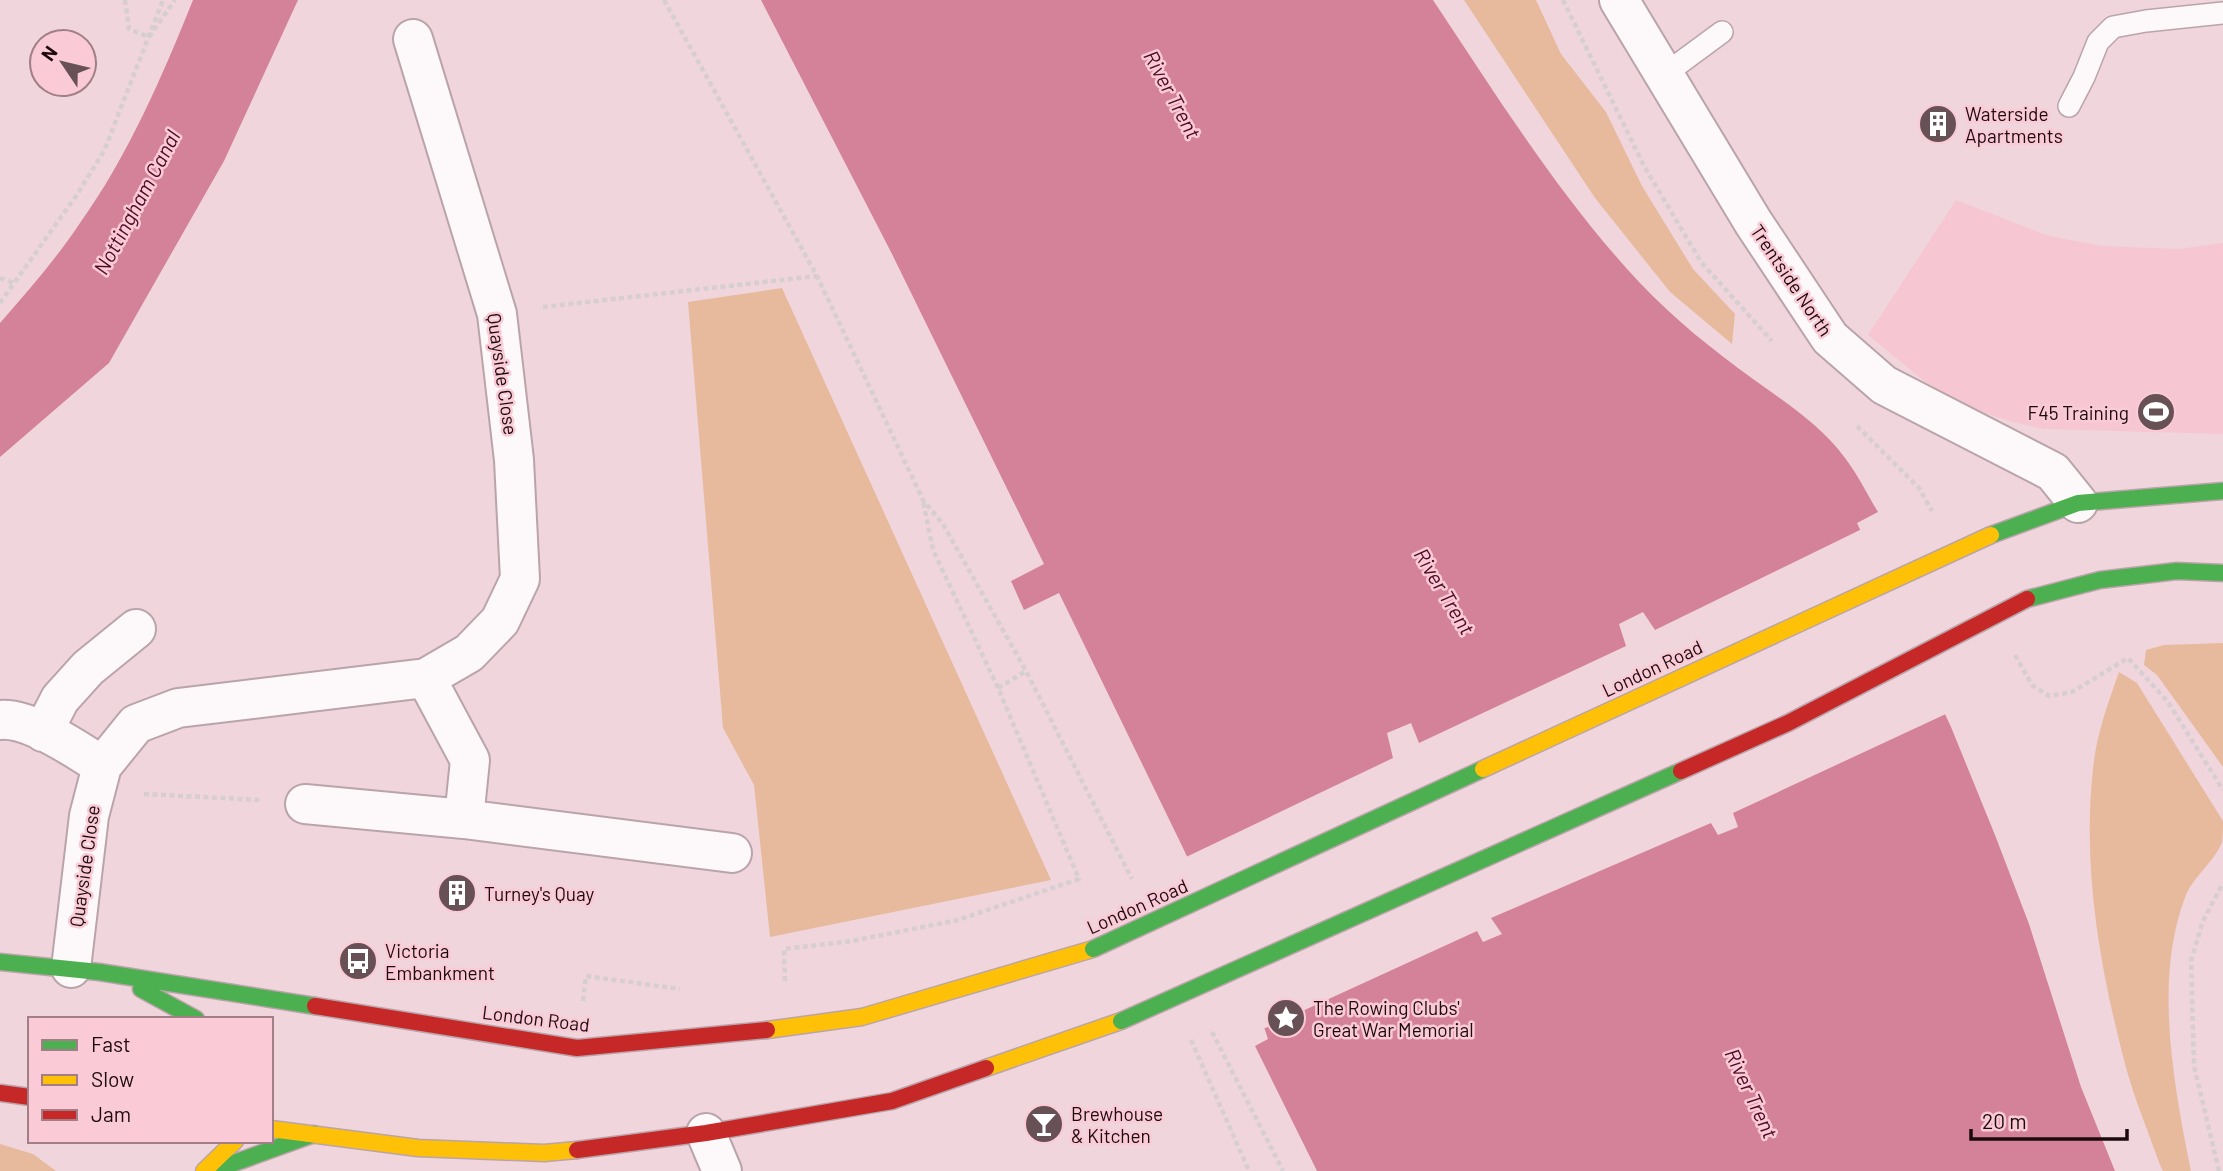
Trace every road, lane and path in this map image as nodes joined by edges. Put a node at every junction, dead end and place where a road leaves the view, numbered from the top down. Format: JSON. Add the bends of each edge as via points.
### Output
{"nodes":[{"id":1,"x":125,"y":0,"type":"edge"},
{"id":2,"x":163,"y":0,"type":"edge"},
{"id":3,"x":175,"y":0,"type":"edge"},
{"id":4,"x":664,"y":0,"type":"edge"},
{"id":5,"x":1619,"y":0,"type":"edge"},
{"id":6,"x":2145,"y":10,"type":"edge"},
{"id":7,"x":2223,"y":13,"type":"edge"},
{"id":8,"x":1722,"y":32,"type":"dead end"},
{"id":9,"x":149,"y":37,"type":"junction"},
{"id":10,"x":413,"y":39,"type":"dead end"},
{"id":11,"x":1665,"y":74,"type":"junction"},
{"id":12,"x":2069,"y":106,"type":"dead end"},
{"id":13,"x":817,"y":276,"type":"junction"},
{"id":14,"x":0,"y":278,"type":"edge"},
{"id":15,"x":15,"y":283,"type":"junction"},
{"id":16,"x":0,"y":303,"type":"edge"},
{"id":17,"x":497,"y":314,"type":"junction"},
{"id":18,"x":2223,"y":491,"type":"edge"},
{"id":19,"x":923,"y":500,"type":"junction"},
{"id":20,"x":2078,"y":503,"type":"junction"},
{"id":21,"x":2223,"y":573,"type":"edge"},
{"id":22,"x":135,"y":629,"type":"dead end"},
{"id":23,"x":1027,"y":671,"type":"junction"},
{"id":24,"x":426,"y":678,"type":"junction"},
{"id":25,"x":998,"y":688,"type":"junction"},
{"id":26,"x":0,"y":720,"type":"edge"},
{"id":27,"x":43,"y":732,"type":"junction"},
{"id":28,"x":98,"y":779,"type":"junction"},
{"id":29,"x":305,"y":804,"type":"joint"},
{"id":30,"x":464,"y":819,"type":"junction"},
{"id":31,"x":732,"y":853,"type":"dead end"},
{"id":32,"x":1134,"y":883,"type":"dead end"},
{"id":33,"x":2223,"y":883,"type":"edge"},
{"id":34,"x":0,"y":962,"type":"edge"},
{"id":35,"x":71,"y":968,"type":"junction"},
{"id":36,"x":115,"y":975,"type":"junction"},
{"id":37,"x":785,"y":983,"type":"dead end"},
{"id":38,"x":192,"y":1017,"type":"edge"},
{"id":39,"x":1210,"y":1028,"type":"dead end"},
{"id":40,"x":1190,"y":1038,"type":"dead end"},
{"id":41,"x":0,"y":1093,"type":"edge"},
{"id":42,"x":28,"y":1097,"type":"edge"},
{"id":43,"x":273,"y":1129,"type":"edge"},
{"id":44,"x":706,"y":1133,"type":"junction"},
{"id":45,"x":314,"y":1134,"type":"junction"},
{"id":46,"x":233,"y":1143,"type":"edge"},
{"id":47,"x":544,"y":1153,"type":"junction"},
{"id":48,"x":204,"y":1171,"type":"edge"},
{"id":49,"x":212,"y":1171,"type":"edge"},
{"id":50,"x":488,"y":1171,"type":"edge"},
{"id":51,"x":722,"y":1171,"type":"edge"},
{"id":52,"x":1249,"y":1171,"type":"edge"},
{"id":53,"x":1283,"y":1171,"type":"edge"},
{"id":54,"x":2218,"y":1171,"type":"edge"}],
"edges":[{"from":1,"to":9,"type":"path","via":[[129,29]]},
{"from":2,"to":9,"type":"path"},
{"from":3,"to":9,"type":"path"},
{"from":4,"to":13,"type":"path"},
{"from":5,"to":11,"type":"street","name":"Trentside North"},
{"from":6,"to":7,"type":"lane"},
{"from":6,"to":12,"type":"lane","via":[[2113,27],[2098,42]]},
{"from":8,"to":11,"type":"lane"},
{"from":9,"to":15,"type":"path","via":[[104,150]]},
{"from":10,"to":17,"type":"street","name":"Quayside Close"},
{"from":11,"to":20,"type":"street","name":"Trentside North","via":[[1753,222],[1830,338],[1884,385],[2053,472]]},
{"from":13,"to":17,"type":"path"},
{"from":13,"to":19,"type":"path"},
{"from":14,"to":15,"type":"path"},
{"from":15,"to":16,"type":"path"},
{"from":17,"to":24,"type":"street","name":"Quayside Close","via":[[514,460],[520,579],[500,621],[469,653]]},
{"from":18,"to":20,"type":"main road","name":"London Road"},
{"from":19,"to":23,"type":"path","via":[[943,524]]},
{"from":19,"to":25,"type":"path","via":[[933,550]]},
{"from":20,"to":36,"type":"main road","name":"London Road","bridge":true,"via":[[1990,535],[1093,949],[863,1017],[577,1048]]},
{"from":21,"to":44,"type":"main road","bridge":true,"via":[[2177,571],[2100,580],[2027,599],[1788,723],[1121,1021],[892,1101]]},
{"from":22,"to":27,"type":"street","via":[[88,668],[60,699]]},
{"from":23,"to":25,"type":"path"},
{"from":23,"to":32,"type":"path"},
{"from":24,"to":28,"type":"street","name":"Quayside Close","via":[[178,708],[136,724]]},
{"from":24,"to":30,"type":"street","via":[[470,760]]},
{"from":25,"to":37,"type":"path","via":[[1079,879],[958,920],[784,949]]},
{"from":26,"to":27,"type":"street"},
{"from":27,"to":28,"type":"street","via":[[79,750]]},
{"from":28,"to":29,"type":"path"},
{"from":28,"to":35,"type":"street","name":"Quayside Close"},
{"from":29,"to":30,"type":"street"},
{"from":30,"to":31,"type":"street"},
{"from":33,"to":54,"type":"path","via":[[2203,921],[2192,961],[2194,1066]]},
{"from":34,"to":35,"type":"main road","name":"London Road"},
{"from":35,"to":36,"type":"main road","name":"London Road"},
{"from":36,"to":38,"type":"main road"},
{"from":39,"to":53,"type":"path"},
{"from":40,"to":52,"type":"path"},
{"from":41,"to":42,"type":"main road"},
{"from":43,"to":45,"type":"main road"},
{"from":44,"to":47,"type":"main road"},
{"from":44,"to":51,"type":"street"},
{"from":45,"to":47,"type":"main road","via":[[418,1148]]},
{"from":45,"to":49,"type":"main road"},
{"from":46,"to":48,"type":"main road"},
{"from":47,"to":50,"type":"lane"}]}
